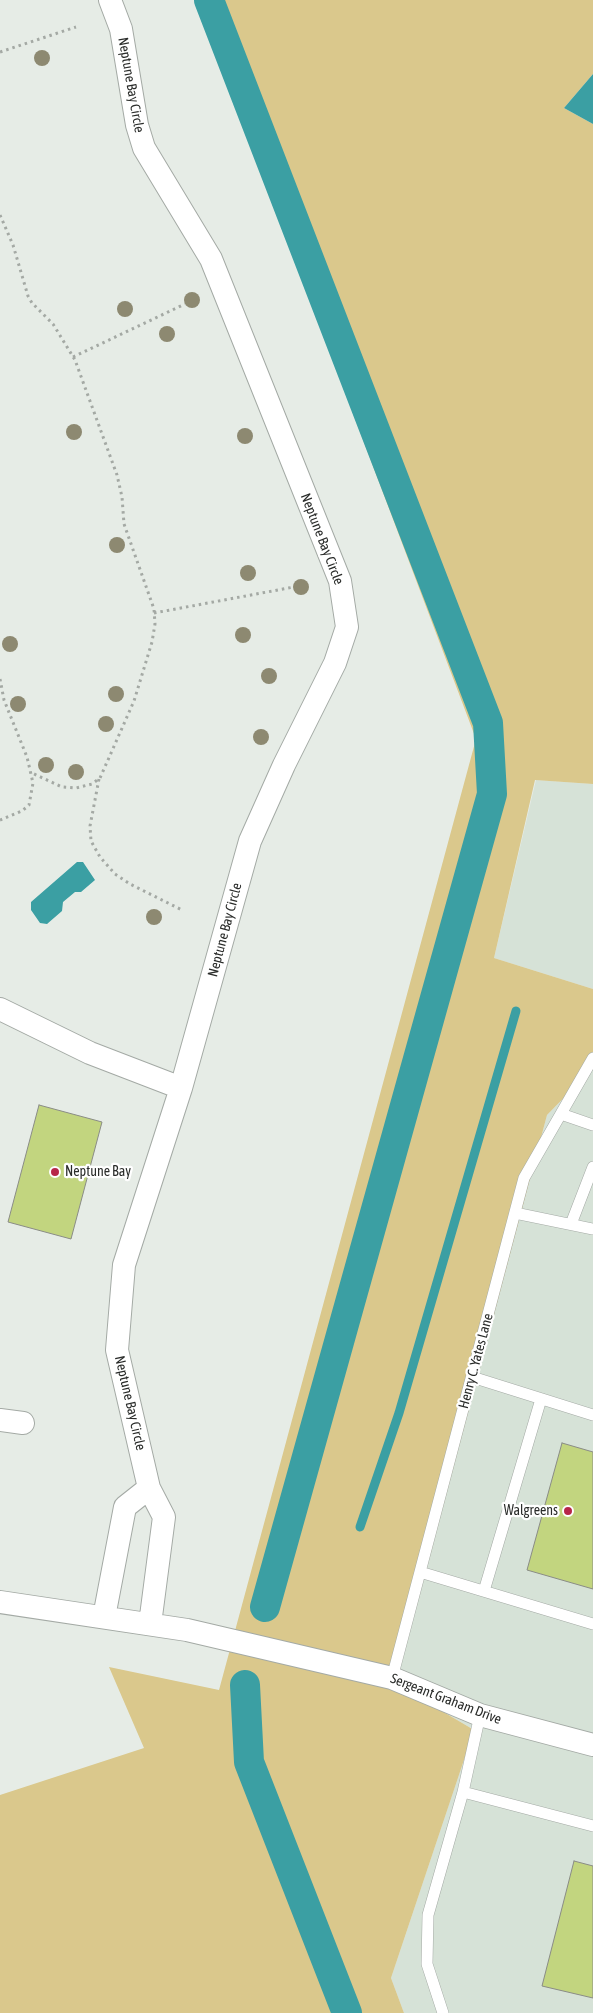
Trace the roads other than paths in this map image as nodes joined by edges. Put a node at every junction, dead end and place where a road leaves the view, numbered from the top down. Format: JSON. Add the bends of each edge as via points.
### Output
{"nodes":[{"id":1,"x":110,"y":0,"type":"edge"},
{"id":2,"x":0,"y":1009,"type":"edge"},
{"id":3,"x":593,"y":1058,"type":"edge"},
{"id":4,"x":181,"y":1088,"type":"junction"},
{"id":5,"x":560,"y":1114,"type":"junction"},
{"id":6,"x":593,"y":1125,"type":"edge"},
{"id":7,"x":593,"y":1167,"type":"edge"},
{"id":8,"x":515,"y":1213,"type":"junction"},
{"id":9,"x":572,"y":1224,"type":"junction"},
{"id":10,"x":593,"y":1229,"type":"edge"},
{"id":11,"x":472,"y":1377,"type":"junction"},
{"id":12,"x":541,"y":1399,"type":"junction"},
{"id":13,"x":593,"y":1415,"type":"edge"},
{"id":14,"x":0,"y":1420,"type":"edge"},
{"id":15,"x":23,"y":1423,"type":"dead end"},
{"id":16,"x":149,"y":1488,"type":"junction"},
{"id":17,"x":420,"y":1572,"type":"junction"},
{"id":18,"x":484,"y":1591,"type":"junction"},
{"id":19,"x":0,"y":1602,"type":"edge"},
{"id":20,"x":104,"y":1617,"type":"junction"},
{"id":21,"x":150,"y":1624,"type":"junction"},
{"id":22,"x":593,"y":1624,"type":"edge"},
{"id":23,"x":392,"y":1678,"type":"junction"},
{"id":24,"x":480,"y":1715,"type":"junction"},
{"id":25,"x":593,"y":1745,"type":"edge"},
{"id":26,"x":463,"y":1792,"type":"junction"},
{"id":27,"x":593,"y":1826,"type":"edge"},
{"id":28,"x":442,"y":2013,"type":"edge"}],
"edges":[{"from":1,"to":4,"type":"street","name":"Neptune Bay Circle","via":[[121,29],[137,126],[144,148],[211,259],[340,581],[347,627],[335,663],[250,842]]},
{"from":2,"to":4,"type":"street","via":[[90,1053]]},
{"from":3,"to":5,"type":"lane","name":"Henry C. Yates Lane"},
{"from":4,"to":16,"type":"street","name":"Neptune Bay Circle","via":[[124,1265],[117,1350]]},
{"from":5,"to":6,"type":"lane"},
{"from":5,"to":8,"type":"lane","name":"Henry C. Yates Lane","via":[[524,1178]]},
{"from":7,"to":9,"type":"lane"},
{"from":8,"to":9,"type":"lane"},
{"from":8,"to":11,"type":"lane","name":"Henry C. Yates Lane"},
{"from":9,"to":10,"type":"lane"},
{"from":11,"to":12,"type":"lane"},
{"from":11,"to":17,"type":"lane","name":"Henry C. Yates Lane"},
{"from":12,"to":13,"type":"lane"},
{"from":12,"to":18,"type":"lane"},
{"from":14,"to":15,"type":"street"},
{"from":16,"to":20,"type":"street","via":[[125,1507]]},
{"from":16,"to":21,"type":"street","name":"Neptune Bay Circle","via":[[164,1517]]},
{"from":17,"to":18,"type":"lane"},
{"from":17,"to":23,"type":"lane","name":"Henry C. Yates Lane"},
{"from":18,"to":22,"type":"lane"},
{"from":19,"to":20,"type":"street"},
{"from":20,"to":21,"type":"street"},
{"from":21,"to":23,"type":"street","name":"Sergeant Graham Drive"},
{"from":23,"to":24,"type":"street","name":"Sergeant Graham Drive"},
{"from":24,"to":25,"type":"street","name":"Sergeant Graham Drive"},
{"from":24,"to":26,"type":"lane"},
{"from":26,"to":27,"type":"lane"},
{"from":26,"to":28,"type":"lane","via":[[428,1915],[427,1964]]}]}
